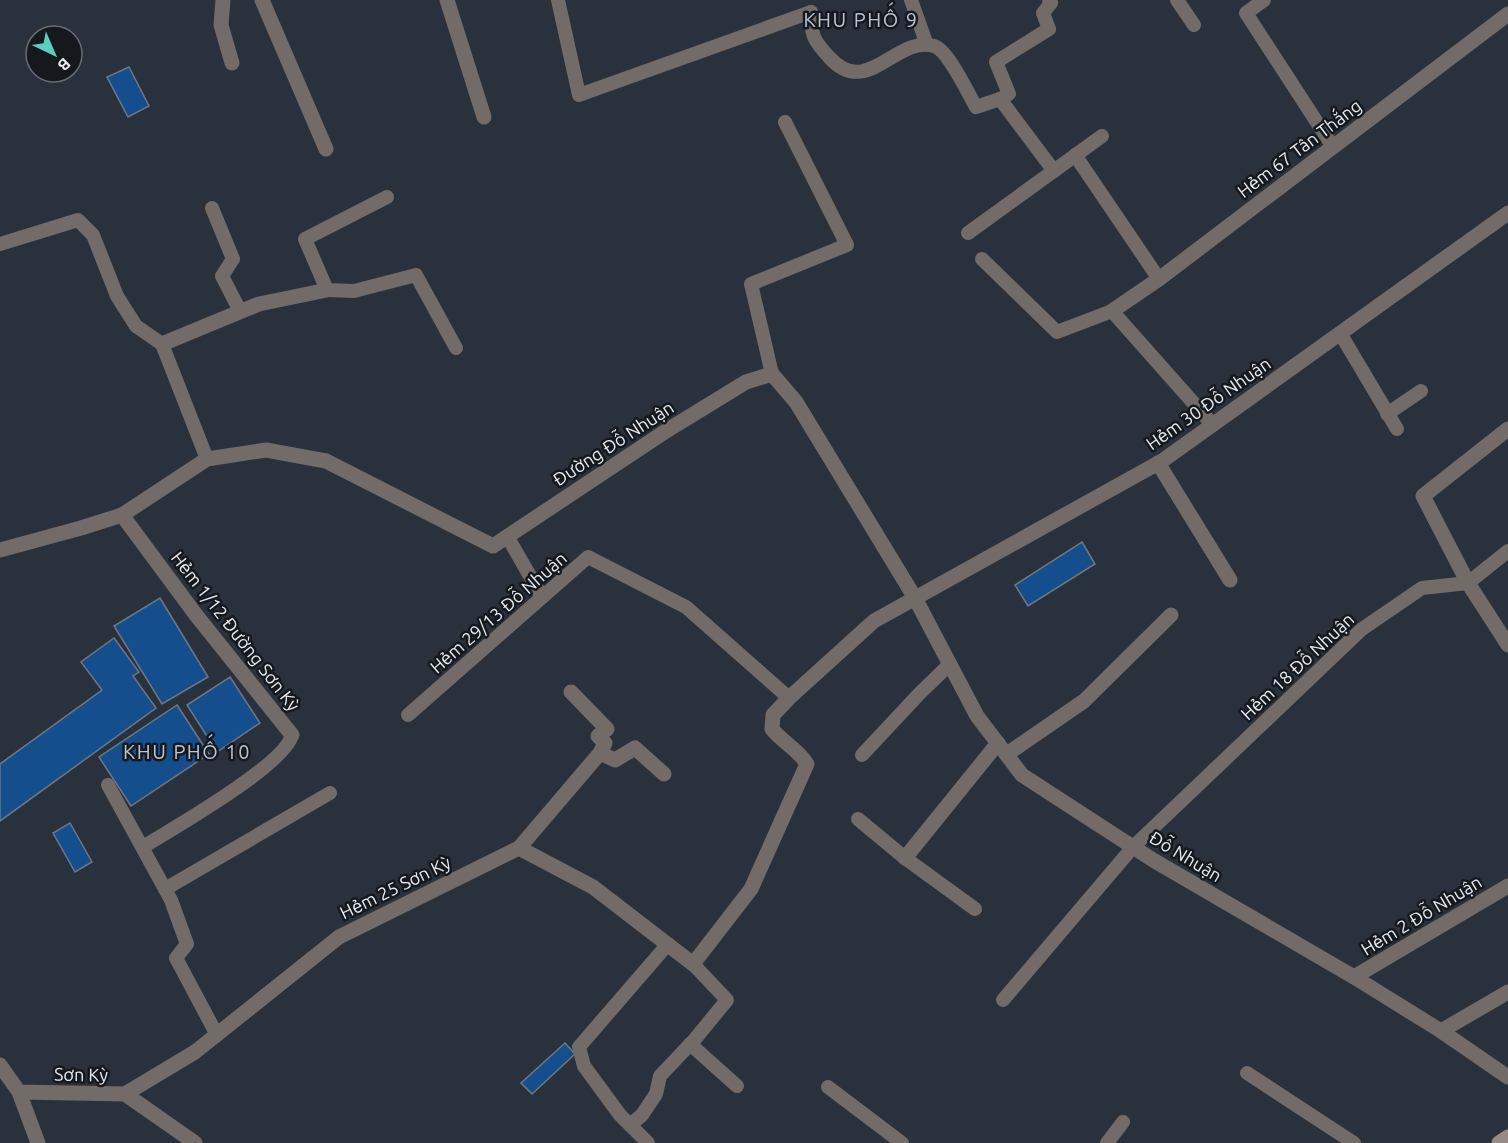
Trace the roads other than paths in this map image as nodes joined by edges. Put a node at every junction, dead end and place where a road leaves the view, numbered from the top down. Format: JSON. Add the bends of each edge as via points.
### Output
{"nodes":[{"id":1,"x":262,"y":0,"type":"edge"},
{"id":2,"x":447,"y":0,"type":"edge"},
{"id":3,"x":558,"y":0,"type":"edge"},
{"id":4,"x":819,"y":0,"type":"edge"},
{"id":5,"x":911,"y":0,"type":"edge"},
{"id":6,"x":1177,"y":0,"type":"edge"},
{"id":7,"x":1264,"y":0,"type":"edge"},
{"id":8,"x":224,"y":1,"type":"edge"},
{"id":9,"x":1050,"y":2,"type":"edge"},
{"id":10,"x":811,"y":12,"type":"junction"},
{"id":11,"x":1508,"y":14,"type":"edge"},
{"id":12,"x":1194,"y":25,"type":"dead end"},
{"id":13,"x":927,"y":45,"type":"junction"},
{"id":14,"x":232,"y":63,"type":"dead end"},
{"id":15,"x":1000,"y":99,"type":"junction"},
{"id":16,"x":484,"y":117,"type":"dead end"},
{"id":17,"x":785,"y":122,"type":"dead end"},
{"id":18,"x":1102,"y":136,"type":"dead end"},
{"id":19,"x":1333,"y":147,"type":"junction"},
{"id":20,"x":326,"y":149,"type":"dead end"},
{"id":21,"x":1075,"y":155,"type":"junction"},
{"id":22,"x":1054,"y":171,"type":"junction"},
{"id":23,"x":387,"y":197,"type":"dead end"},
{"id":24,"x":212,"y":208,"type":"dead end"},
{"id":25,"x":1508,"y":213,"type":"edge"},
{"id":26,"x":968,"y":233,"type":"dead end"},
{"id":27,"x":0,"y":244,"type":"edge"},
{"id":28,"x":982,"y":259,"type":"dead end"},
{"id":29,"x":1159,"y":279,"type":"junction"},
{"id":30,"x":327,"y":290,"type":"junction"},
{"id":31,"x":240,"y":311,"type":"junction"},
{"id":32,"x":1112,"y":311,"type":"junction"},
{"id":33,"x":1340,"y":333,"type":"junction"},
{"id":34,"x":162,"y":345,"type":"junction"},
{"id":35,"x":456,"y":348,"type":"dead end"},
{"id":36,"x":772,"y":374,"type":"junction"},
{"id":37,"x":1421,"y":391,"type":"dead end"},
{"id":38,"x":1387,"y":414,"type":"junction"},
{"id":39,"x":1213,"y":424,"type":"junction"},
{"id":40,"x":1396,"y":429,"type":"dead end"},
{"id":41,"x":1508,"y":429,"type":"edge"},
{"id":42,"x":207,"y":459,"type":"junction"},
{"id":43,"x":1158,"y":463,"type":"junction"},
{"id":44,"x":122,"y":514,"type":"junction"},
{"id":45,"x":507,"y":536,"type":"junction"},
{"id":46,"x":0,"y":550,"type":"edge"},
{"id":47,"x":1508,"y":551,"type":"edge"},
{"id":48,"x":1230,"y":580,"type":"dead end"},
{"id":49,"x":1468,"y":583,"type":"junction"},
{"id":50,"x":542,"y":597,"type":"junction"},
{"id":51,"x":915,"y":598,"type":"junction"},
{"id":52,"x":1171,"y":615,"type":"dead end"},
{"id":53,"x":1508,"y":645,"type":"edge"},
{"id":54,"x":950,"y":664,"type":"junction"},
{"id":55,"x":571,"y":692,"type":"dead end"},
{"id":56,"x":789,"y":698,"type":"junction"},
{"id":57,"x":408,"y":714,"type":"dead end"},
{"id":58,"x":292,"y":735,"type":"joint"},
{"id":59,"x":1003,"y":749,"type":"junction"},
{"id":60,"x":600,"y":753,"type":"junction"},
{"id":61,"x":862,"y":755,"type":"dead end"},
{"id":62,"x":664,"y":774,"type":"dead end"},
{"id":63,"x":108,"y":785,"type":"dead end"},
{"id":64,"x":330,"y":793,"type":"dead end"},
{"id":65,"x":858,"y":819,"type":"dead end"},
{"id":66,"x":143,"y":847,"type":"junction"},
{"id":67,"x":1133,"y":847,"type":"junction"},
{"id":68,"x":519,"y":848,"type":"junction"},
{"id":69,"x":905,"y":858,"type":"junction"},
{"id":70,"x":1508,"y":885,"type":"edge"},
{"id":71,"x":165,"y":889,"type":"junction"},
{"id":72,"x":975,"y":909,"type":"dead end"},
{"id":73,"x":668,"y":944,"type":"junction"},
{"id":74,"x":693,"y":964,"type":"junction"},
{"id":75,"x":1354,"y":977,"type":"junction"},
{"id":76,"x":1508,"y":992,"type":"edge"},
{"id":77,"x":1003,"y":999,"type":"dead end"},
{"id":78,"x":1442,"y":1031,"type":"junction"},
{"id":79,"x":217,"y":1035,"type":"junction"},
{"id":80,"x":690,"y":1044,"type":"junction"},
{"id":81,"x":0,"y":1065,"type":"edge"},
{"id":82,"x":1247,"y":1073,"type":"dead end"},
{"id":83,"x":1508,"y":1077,"type":"edge"},
{"id":84,"x":737,"y":1086,"type":"dead end"},
{"id":85,"x":828,"y":1087,"type":"dead end"},
{"id":86,"x":19,"y":1092,"type":"junction"},
{"id":87,"x":125,"y":1094,"type":"junction"},
{"id":88,"x":1123,"y":1122,"type":"dead end"},
{"id":89,"x":630,"y":1125,"type":"junction"},
{"id":90,"x":1508,"y":1137,"type":"edge"},
{"id":91,"x":38,"y":1143,"type":"edge"},
{"id":92,"x":195,"y":1143,"type":"edge"},
{"id":93,"x":648,"y":1143,"type":"edge"},
{"id":94,"x":902,"y":1143,"type":"edge"},
{"id":95,"x":1107,"y":1143,"type":"edge"},
{"id":96,"x":1354,"y":1143,"type":"edge"},
{"id":97,"x":1499,"y":1143,"type":"edge"}],
"edges":[{"from":1,"to":20,"type":"street"},
{"from":2,"to":16,"type":"street"},
{"from":3,"to":10,"type":"lane","via":[[579,95]]},
{"from":4,"to":10,"type":"lane"},
{"from":5,"to":13,"type":"lane"},
{"from":6,"to":12,"type":"lane"},
{"from":7,"to":19,"type":"lane","via":[[1246,13]]},
{"from":8,"to":14,"type":"street","via":[[221,25]]},
{"from":9,"to":15,"type":"lane","via":[[1043,13],[1048,29],[996,62],[1009,93]]},
{"from":10,"to":13,"type":"lane","via":[[811,30],[819,46],[835,65],[852,72],[865,71]]},
{"from":11,"to":19,"type":"street","name":"Hẻm 67 Tân Thắng"},
{"from":13,"to":15,"type":"lane","via":[[937,47],[946,56],[976,107]]},
{"from":15,"to":22,"type":"lane"},
{"from":17,"to":36,"type":"lane","via":[[847,245],[751,284]]},
{"from":18,"to":21,"type":"lane"},
{"from":19,"to":29,"type":"street","name":"Hẻm 67 Tân Thắng"},
{"from":21,"to":22,"type":"lane"},
{"from":21,"to":29,"type":"lane"},
{"from":22,"to":26,"type":"lane"},
{"from":23,"to":30,"type":"lane","via":[[305,239]]},
{"from":24,"to":31,"type":"lane","via":[[233,259],[222,276]]},
{"from":25,"to":33,"type":"street","name":"Hẻm 30 Đỗ Nhuận"},
{"from":27,"to":34,"type":"lane","via":[[78,220],[93,235],[117,296],[136,326]]},
{"from":28,"to":32,"type":"lane","via":[[1057,332]]},
{"from":29,"to":32,"type":"street","name":"Hẻm 67 Tân Thắng"},
{"from":30,"to":31,"type":"street"},
{"from":30,"to":35,"type":"lane","via":[[354,291],[416,275]]},
{"from":31,"to":34,"type":"street"},
{"from":32,"to":39,"type":"lane"},
{"from":33,"to":38,"type":"lane"},
{"from":33,"to":39,"type":"street","name":"Hẻm 30 Đỗ Nhuận"},
{"from":34,"to":42,"type":"lane"},
{"from":36,"to":45,"type":"street","name":"Đường Đỗ Nhuận","via":[[746,382],[676,424]]},
{"from":36,"to":51,"type":"street","via":[[796,402]]},
{"from":37,"to":38,"type":"lane"},
{"from":38,"to":40,"type":"lane"},
{"from":39,"to":43,"type":"street","name":"Hẻm 30 Đỗ Nhuận"},
{"from":41,"to":49,"type":"street","via":[[1423,496]]},
{"from":42,"to":44,"type":"street"},
{"from":42,"to":45,"type":"street","name":"Đường Đỗ Nhuận","via":[[266,450],[326,461],[493,546]]},
{"from":43,"to":48,"type":"street"},
{"from":43,"to":51,"type":"street","name":"Hẻm 30 Đỗ Nhuận"},
{"from":44,"to":46,"type":"street"},
{"from":44,"to":58,"type":"street","name":"Hẻm 1/12 Đường Sơn Kỳ"},
{"from":45,"to":50,"type":"lane"},
{"from":47,"to":49,"type":"lane"},
{"from":49,"to":53,"type":"street"},
{"from":49,"to":67,"type":"lane","name":"Hẻm 18 Đỗ Nhuận","via":[[1422,588],[1362,628]]},
{"from":50,"to":56,"type":"lane","name":"Hẻm 29/13 Đỗ Nhuận","via":[[588,557],[686,607]]},
{"from":50,"to":57,"type":"lane","name":"Hẻm 29/13 Đỗ Nhuận"},
{"from":51,"to":54,"type":"street","name":"Đỗ Nhuận"},
{"from":51,"to":56,"type":"street","name":"Hẻm 30 Đỗ Nhuận","via":[[874,621]]},
{"from":52,"to":59,"type":"street","via":[[1084,701]]},
{"from":54,"to":59,"type":"street","name":"Đỗ Nhuận","via":[[977,716]]},
{"from":54,"to":61,"type":"lane"},
{"from":55,"to":60,"type":"street","via":[[607,729],[598,736],[605,743]]},
{"from":56,"to":74,"type":"street","name":"Hẻm 30 Đỗ Nhuận","via":[[773,715],[772,729],[807,764],[751,889]]},
{"from":58,"to":66,"type":"lane","name":"Hẻm 1/12 Đường Sơn Kỳ","via":[[287,747],[238,788]]},
{"from":59,"to":67,"type":"street","name":"Đỗ Nhuận","via":[[1022,774]]},
{"from":59,"to":69,"type":"street"},
{"from":60,"to":62,"type":"street","via":[[615,760],[635,748]]},
{"from":60,"to":68,"type":"street"},
{"from":63,"to":66,"type":"lane"},
{"from":64,"to":71,"type":"lane"},
{"from":65,"to":69,"type":"lane"},
{"from":66,"to":71,"type":"lane"},
{"from":67,"to":75,"type":"street","name":"Đỗ Nhuận"},
{"from":67,"to":77,"type":"lane","name":"Hẻm 18 Đỗ Nhuận"},
{"from":68,"to":73,"type":"street","via":[[593,887]]},
{"from":68,"to":79,"type":"street","name":"Hẻm 25 Sơn Kỳ","via":[[339,937]]},
{"from":69,"to":72,"type":"lane"},
{"from":70,"to":75,"type":"street","name":"Hẻm 2 Đỗ Nhuận"},
{"from":71,"to":79,"type":"lane","via":[[187,944],[177,958]]},
{"from":73,"to":74,"type":"street"},
{"from":73,"to":89,"type":"lane","via":[[579,1047],[584,1066]]},
{"from":74,"to":80,"type":"lane","via":[[727,1000]]},
{"from":75,"to":78,"type":"street","name":"Đỗ Nhuận"},
{"from":76,"to":78,"type":"street"},
{"from":78,"to":83,"type":"street","name":"Đỗ Nhuận"},
{"from":79,"to":87,"type":"street","name":"Hẻm 25 Sơn Kỳ"},
{"from":80,"to":84,"type":"lane"},
{"from":80,"to":89,"type":"lane","via":[[660,1076],[656,1094]]},
{"from":81,"to":86,"type":"street"},
{"from":82,"to":96,"type":"lane"},
{"from":85,"to":94,"type":"lane"},
{"from":86,"to":87,"type":"street","name":"Sơn Kỳ"},
{"from":86,"to":91,"type":"street"},
{"from":87,"to":92,"type":"street","name":"Sơn Kỳ"},
{"from":88,"to":95,"type":"lane"},
{"from":89,"to":93,"type":"lane"},
{"from":90,"to":97,"type":"main road"}]}
